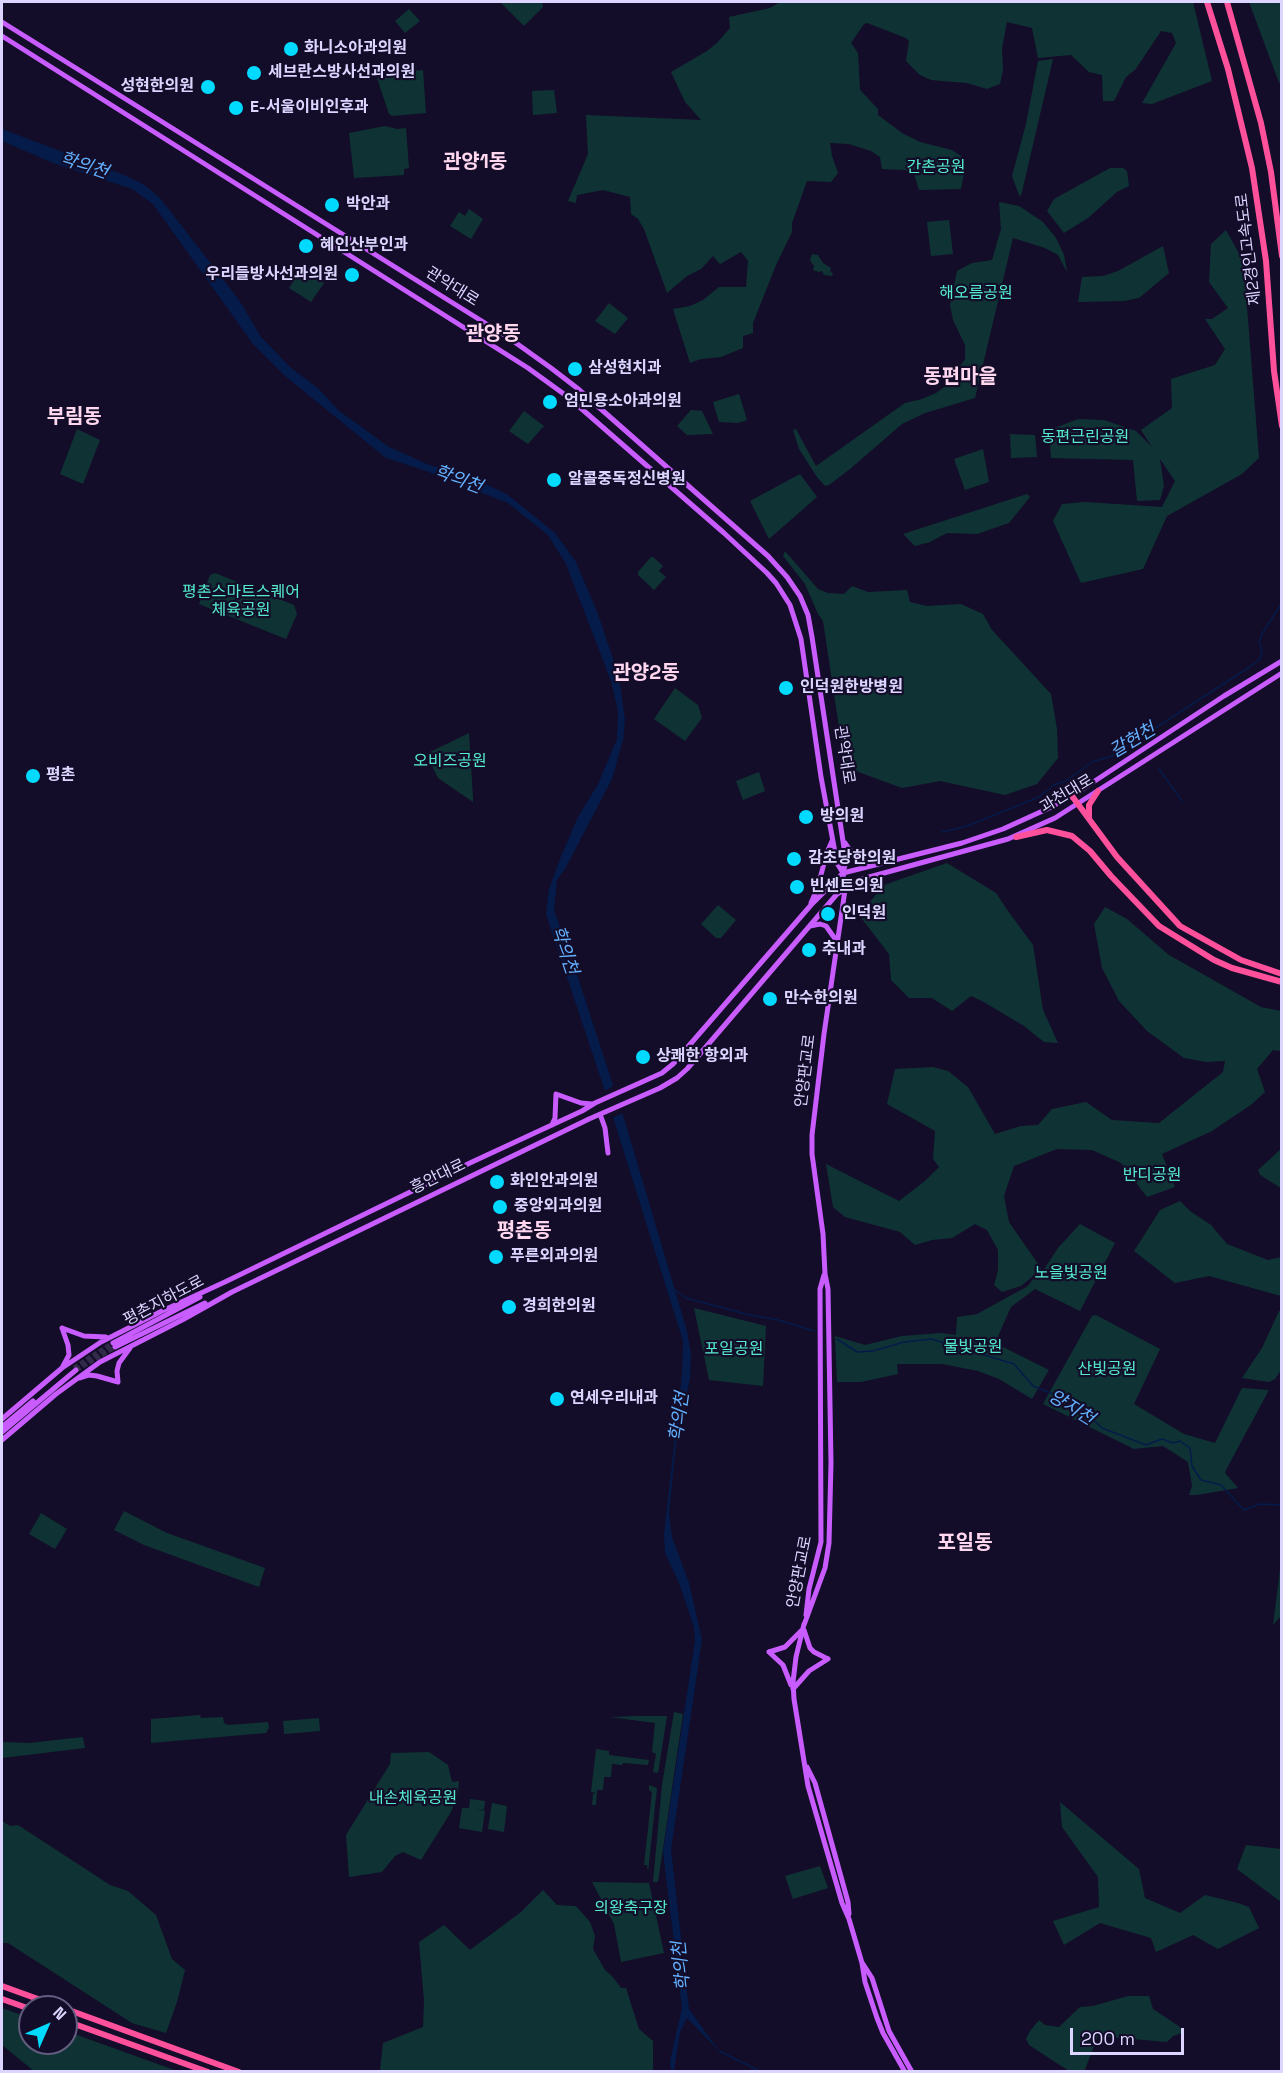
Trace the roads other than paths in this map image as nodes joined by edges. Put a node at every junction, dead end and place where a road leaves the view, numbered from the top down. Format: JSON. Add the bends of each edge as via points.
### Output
{"nodes":[{"id":1,"x":1207,"y":2,"type":"edge"},
{"id":2,"x":1227,"y":2,"type":"edge"},
{"id":3,"x":2,"y":22,"type":"edge"},
{"id":4,"x":2,"y":36,"type":"edge"},
{"id":5,"x":1281,"y":256,"type":"edge"},
{"id":6,"x":1281,"y":426,"type":"edge"},
{"id":7,"x":1281,"y":661,"type":"edge"},
{"id":8,"x":1281,"y":673,"type":"edge"},
{"id":9,"x":1098,"y":791,"type":"junction"},
{"id":10,"x":1072,"y":796,"type":"junction"},
{"id":11,"x":1078,"y":804,"type":"junction"},
{"id":12,"x":1089,"y":818,"type":"junction"},
{"id":13,"x":1016,"y":837,"type":"junction"},
{"id":14,"x":843,"y":838,"type":"junction"},
{"id":15,"x":833,"y":839,"type":"junction"},
{"id":16,"x":881,"y":862,"type":"junction"},
{"id":17,"x":843,"y":873,"type":"junction"},
{"id":18,"x":845,"y":890,"type":"junction"},
{"id":19,"x":807,"y":910,"type":"junction"},
{"id":20,"x":808,"y":926,"type":"junction"},
{"id":21,"x":838,"y":943,"type":"junction"},
{"id":22,"x":1281,"y":974,"type":"edge"},
{"id":23,"x":1281,"y":982,"type":"edge"},
{"id":24,"x":593,"y":1104,"type":"junction"},
{"id":25,"x":601,"y":1114,"type":"junction"},
{"id":26,"x":552,"y":1125,"type":"junction"},
{"id":27,"x":608,"y":1153,"type":"dead end"},
{"id":28,"x":366,"y":1214,"type":"junction"},
{"id":29,"x":344,"y":1224,"type":"junction"},
{"id":30,"x":370,"y":1225,"type":"junction"},
{"id":31,"x":349,"y":1235,"type":"junction"},
{"id":32,"x":825,"y":1274,"type":"junction"},
{"id":33,"x":227,"y":1281,"type":"junction"},
{"id":34,"x":232,"y":1292,"type":"junction"},
{"id":35,"x":119,"y":1333,"type":"junction"},
{"id":36,"x":133,"y":1344,"type":"junction"},
{"id":37,"x":62,"y":1368,"type":"junction"},
{"id":38,"x":75,"y":1379,"type":"junction"},
{"id":39,"x":2,"y":1419,"type":"edge"},
{"id":40,"x":2,"y":1427,"type":"edge"},
{"id":41,"x":2,"y":1432,"type":"edge"},
{"id":42,"x":2,"y":1440,"type":"edge"},
{"id":43,"x":804,"y":1627,"type":"junction"},
{"id":44,"x":793,"y":1689,"type":"junction"},
{"id":45,"x":862,"y":1963,"type":"junction"},
{"id":46,"x":2,"y":1986,"type":"edge"},
{"id":47,"x":27,"y":1995,"type":"edge"},
{"id":48,"x":2,"y":1999,"type":"edge"},
{"id":49,"x":18,"y":2005,"type":"edge"},
{"id":50,"x":78,"y":2013,"type":"edge"},
{"id":51,"x":78,"y":2025,"type":"edge"},
{"id":52,"x":208,"y":2072,"type":"edge"},
{"id":53,"x":239,"y":2072,"type":"edge"},
{"id":54,"x":905,"y":2072,"type":"edge"},
{"id":55,"x":912,"y":2072,"type":"edge"}],
"edges":[{"from":1,"to":6,"type":"highway","name":"제2경인고속도로","via":[[1254,179],[1266,261]]},
{"from":2,"to":5,"type":"highway","name":"제2경인고속도로","via":[[1261,123]]},
{"from":3,"to":14,"type":"main road","name":"관악대로","via":[[509,338],[577,388],[772,560],[800,596],[808,615]]},
{"from":4,"to":15,"type":"main road","name":"관악대로","via":[[528,368],[568,397],[767,573],[790,605],[801,639]]},
{"from":7,"to":10,"type":"main road","name":"과천대로"},
{"from":8,"to":9,"type":"main road","name":"과천대로"},
{"from":9,"to":11,"type":"main road","name":"과천대로"},
{"from":9,"to":12,"type":"highway","via":[[1089,805]]},
{"from":10,"to":11,"type":"highway"},
{"from":10,"to":16,"type":"main road","name":"과천대로","via":[[1003,830]]},
{"from":11,"to":12,"type":"highway"},
{"from":11,"to":13,"type":"main road","name":"과천대로"},
{"from":12,"to":22,"type":"highway","via":[[1117,857],[1180,927],[1241,960]]},
{"from":13,"to":18,"type":"main road","name":"과천대로","via":[[862,879]]},
{"from":13,"to":23,"type":"highway","via":[[1047,830],[1072,836],[1159,926],[1232,968]]},
{"from":14,"to":16,"type":"main road","via":[[858,858]]},
{"from":14,"to":17,"type":"main road","name":"관악대로"},
{"from":15,"to":17,"type":"main road","name":"관악대로"},
{"from":15,"to":19,"type":"main road"},
{"from":16,"to":17,"type":"main road","name":"과천대로"},
{"from":17,"to":18,"type":"main road","name":"안양판교로"},
{"from":17,"to":19,"type":"main road","name":"흥안대로"},
{"from":18,"to":20,"type":"main road","name":"흥안대로"},
{"from":18,"to":21,"type":"main road","name":"안양판교로"},
{"from":19,"to":24,"type":"main road","name":"흥안대로","via":[[673,1064]]},
{"from":20,"to":21,"type":"main road","via":[[826,926]]},
{"from":20,"to":25,"type":"main road","name":"흥안대로","via":[[687,1069],[666,1085]]},
{"from":21,"to":32,"type":"main road","name":"안양판교로","via":[[812,1135]]},
{"from":24,"to":26,"type":"main road","name":"흥안대로"},
{"from":24,"to":26,"type":"main road","via":[[556,1094]]},
{"from":25,"to":27,"type":"main road"},
{"from":25,"to":30,"type":"main road","name":"흥안대로"},
{"from":26,"to":28,"type":"main road","name":"흥안대로"},
{"from":28,"to":29,"type":"main road","name":"흥안대로"},
{"from":28,"to":30,"type":"main road"},
{"from":29,"to":31,"type":"main road"},
{"from":29,"to":33,"type":"main road","name":"흥안대로"},
{"from":30,"to":31,"type":"main road","name":"흥안대로"},
{"from":31,"to":34,"type":"main road","name":"흥안대로"},
{"from":32,"to":43,"type":"main road","name":"안양판교로","via":[[820,1289],[821,1542]]},
{"from":32,"to":43,"type":"main road","name":"안양판교로","via":[[831,1440],[829,1544],[825,1568]]},
{"from":33,"to":34,"type":"main road","name":"평촌지하도로","via":[[114,1345]]},
{"from":33,"to":35,"type":"main road","name":"흥안대로"},
{"from":34,"to":36,"type":"main road","name":"흥안대로"},
{"from":35,"to":37,"type":"main road","name":"흥안대로"},
{"from":35,"to":37,"type":"main road","via":[[92,1338],[62,1328],[69,1355]]},
{"from":36,"to":38,"type":"main road","name":"흥안대로"},
{"from":36,"to":38,"type":"main road","via":[[119,1364],[118,1382],[88,1375]]},
{"from":37,"to":39,"type":"main road","name":"흥안대로"},
{"from":38,"to":42,"type":"main road","name":"흥안대로"},
{"from":40,"to":41,"type":"main road","via":[[75,1369]]},
{"from":43,"to":44,"type":"main road","name":"안양판교로"},
{"from":43,"to":44,"type":"main road","via":[[785,1647],[769,1652],[783,1665]]},
{"from":43,"to":44,"type":"main road","via":[[810,1648],[828,1659],[809,1671]]},
{"from":44,"to":45,"type":"main road","name":"안양판교로","via":[[808,1786]]},
{"from":45,"to":54,"type":"main road","name":"안양판교로","via":[[883,2033]]},
{"from":45,"to":55,"type":"main road","name":"안양판교로","via":[[872,1978],[889,2031]]},
{"from":46,"to":47,"type":"highway"},
{"from":48,"to":49,"type":"highway"},
{"from":50,"to":53,"type":"highway"},
{"from":51,"to":52,"type":"highway"}]}
